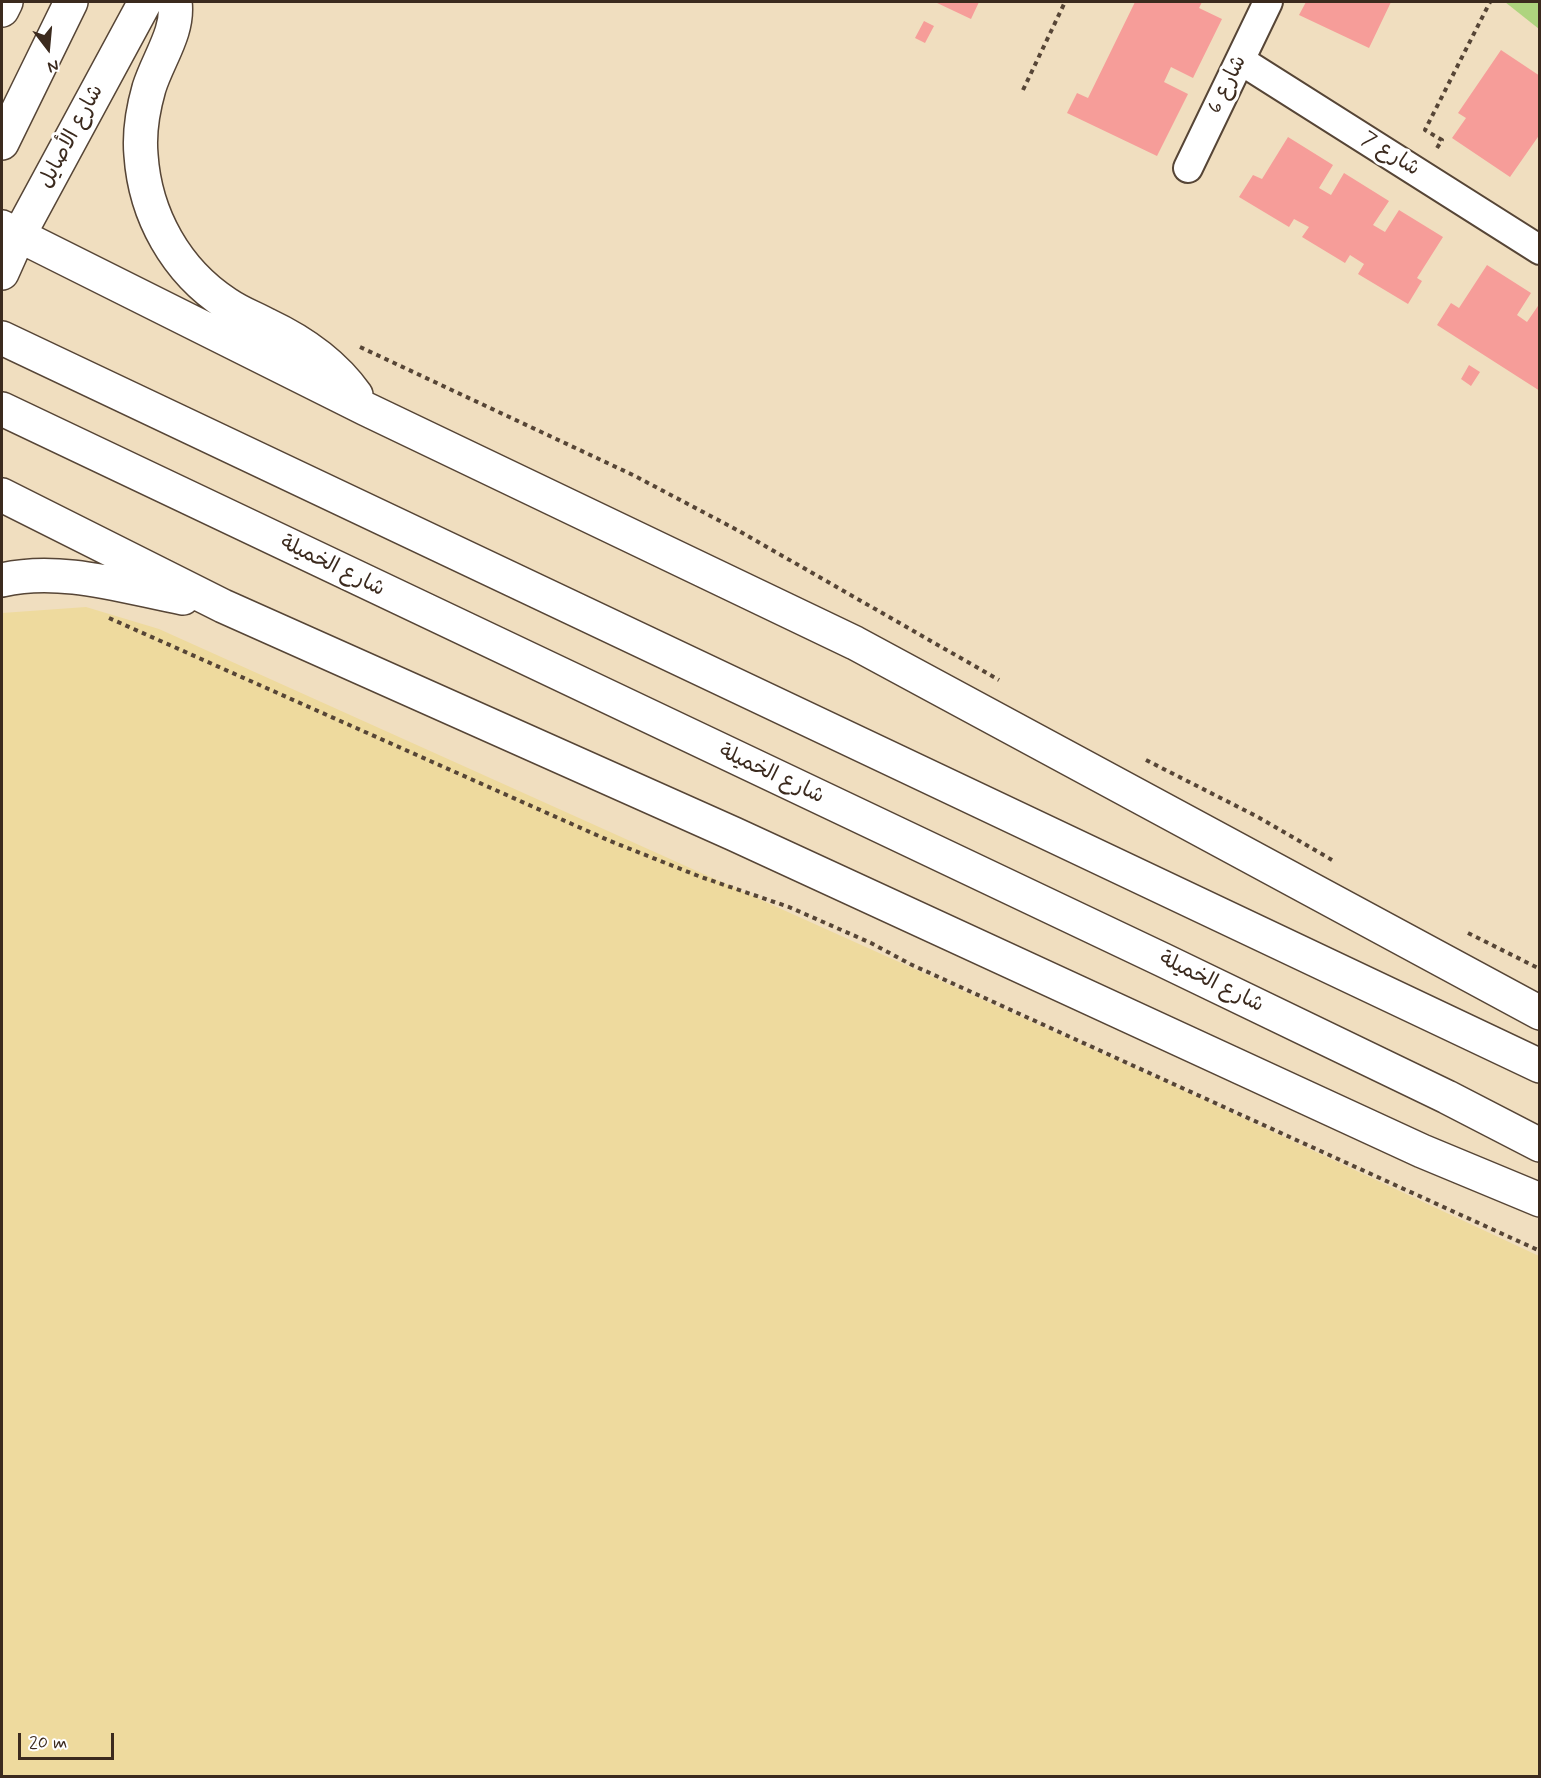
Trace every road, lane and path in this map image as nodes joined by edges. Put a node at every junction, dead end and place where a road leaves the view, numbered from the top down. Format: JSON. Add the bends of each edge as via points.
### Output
{"nodes":[{"id":1,"x":6,"y":2,"type":"edge"},
{"id":2,"x":71,"y":2,"type":"edge"},
{"id":3,"x":145,"y":2,"type":"edge"},
{"id":4,"x":175,"y":2,"type":"edge"},
{"id":5,"x":1065,"y":2,"type":"edge"},
{"id":6,"x":1268,"y":2,"type":"edge"},
{"id":7,"x":1490,"y":2,"type":"edge"},
{"id":8,"x":2,"y":10,"type":"edge"},
{"id":9,"x":1240,"y":60,"type":"junction"},
{"id":10,"x":1023,"y":90,"type":"dead end"},
{"id":11,"x":2,"y":143,"type":"edge"},
{"id":12,"x":1188,"y":168,"type":"dead end"},
{"id":13,"x":1420,"y":174,"type":"junction"},
{"id":14,"x":10,"y":231,"type":"edge"},
{"id":15,"x":1539,"y":250,"type":"edge"},
{"id":16,"x":2,"y":273,"type":"edge"},
{"id":17,"x":2,"y":338,"type":"edge"},
{"id":18,"x":350,"y":342,"type":"dead end"},
{"id":19,"x":366,"y":408,"type":"junction"},
{"id":20,"x":2,"y":409,"type":"edge"},
{"id":21,"x":2,"y":495,"type":"edge"},
{"id":22,"x":2,"y":580,"type":"edge"},
{"id":23,"x":223,"y":606,"type":"junction"},
{"id":24,"x":106,"y":617,"type":"dead end"},
{"id":25,"x":1001,"y":682,"type":"dead end"},
{"id":26,"x":1142,"y":758,"type":"dead end"},
{"id":27,"x":1339,"y":864,"type":"dead end"},
{"id":28,"x":1461,"y":930,"type":"dead end"},
{"id":29,"x":1539,"y":969,"type":"edge"},
{"id":30,"x":1539,"y":1013,"type":"edge"},
{"id":31,"x":1539,"y":1066,"type":"edge"},
{"id":32,"x":1539,"y":1145,"type":"edge"},
{"id":33,"x":1539,"y":1200,"type":"edge"},
{"id":34,"x":1539,"y":1251,"type":"edge"}],
"edges":[{"from":1,"to":8,"type":"main road"},
{"from":2,"to":11,"type":"main road"},
{"from":3,"to":14,"type":"main road","name":"شارع الأصايل"},
{"from":4,"to":19,"type":"main road","via":[[173,28],[149,88],[141,133],[144,178],[157,221],[179,259],[209,291],[305,346],[338,374]]},
{"from":5,"to":10,"type":"path"},
{"from":6,"to":9,"type":"street","name":"شارع 6"},
{"from":7,"to":13,"type":"path","via":[[1425,130],[1442,140]]},
{"from":9,"to":12,"type":"street","name":"شارع 6"},
{"from":9,"to":13,"type":"street","name":"شارع 7"},
{"from":13,"to":15,"type":"street","name":"شارع 7"},
{"from":14,"to":16,"type":"main road","name":"شارع الأصايل"},
{"from":14,"to":19,"type":"main road"},
{"from":17,"to":31,"type":"main road"},
{"from":18,"to":25,"type":"path","via":[[633,475]]},
{"from":19,"to":30,"type":"main road","via":[[855,643]]},
{"from":20,"to":32,"type":"main road","name":"شارع الخميلة","via":[[1448,1096]]},
{"from":21,"to":23,"type":"main road"},
{"from":22,"to":23,"type":"main road","via":[[16,576],[68,576]]},
{"from":23,"to":33,"type":"main road","via":[[734,834],[1422,1151]]},
{"from":24,"to":34,"type":"path","via":[[610,841],[830,924]]},
{"from":26,"to":27,"type":"path","via":[[1258,817]]},
{"from":28,"to":29,"type":"path"}]}
